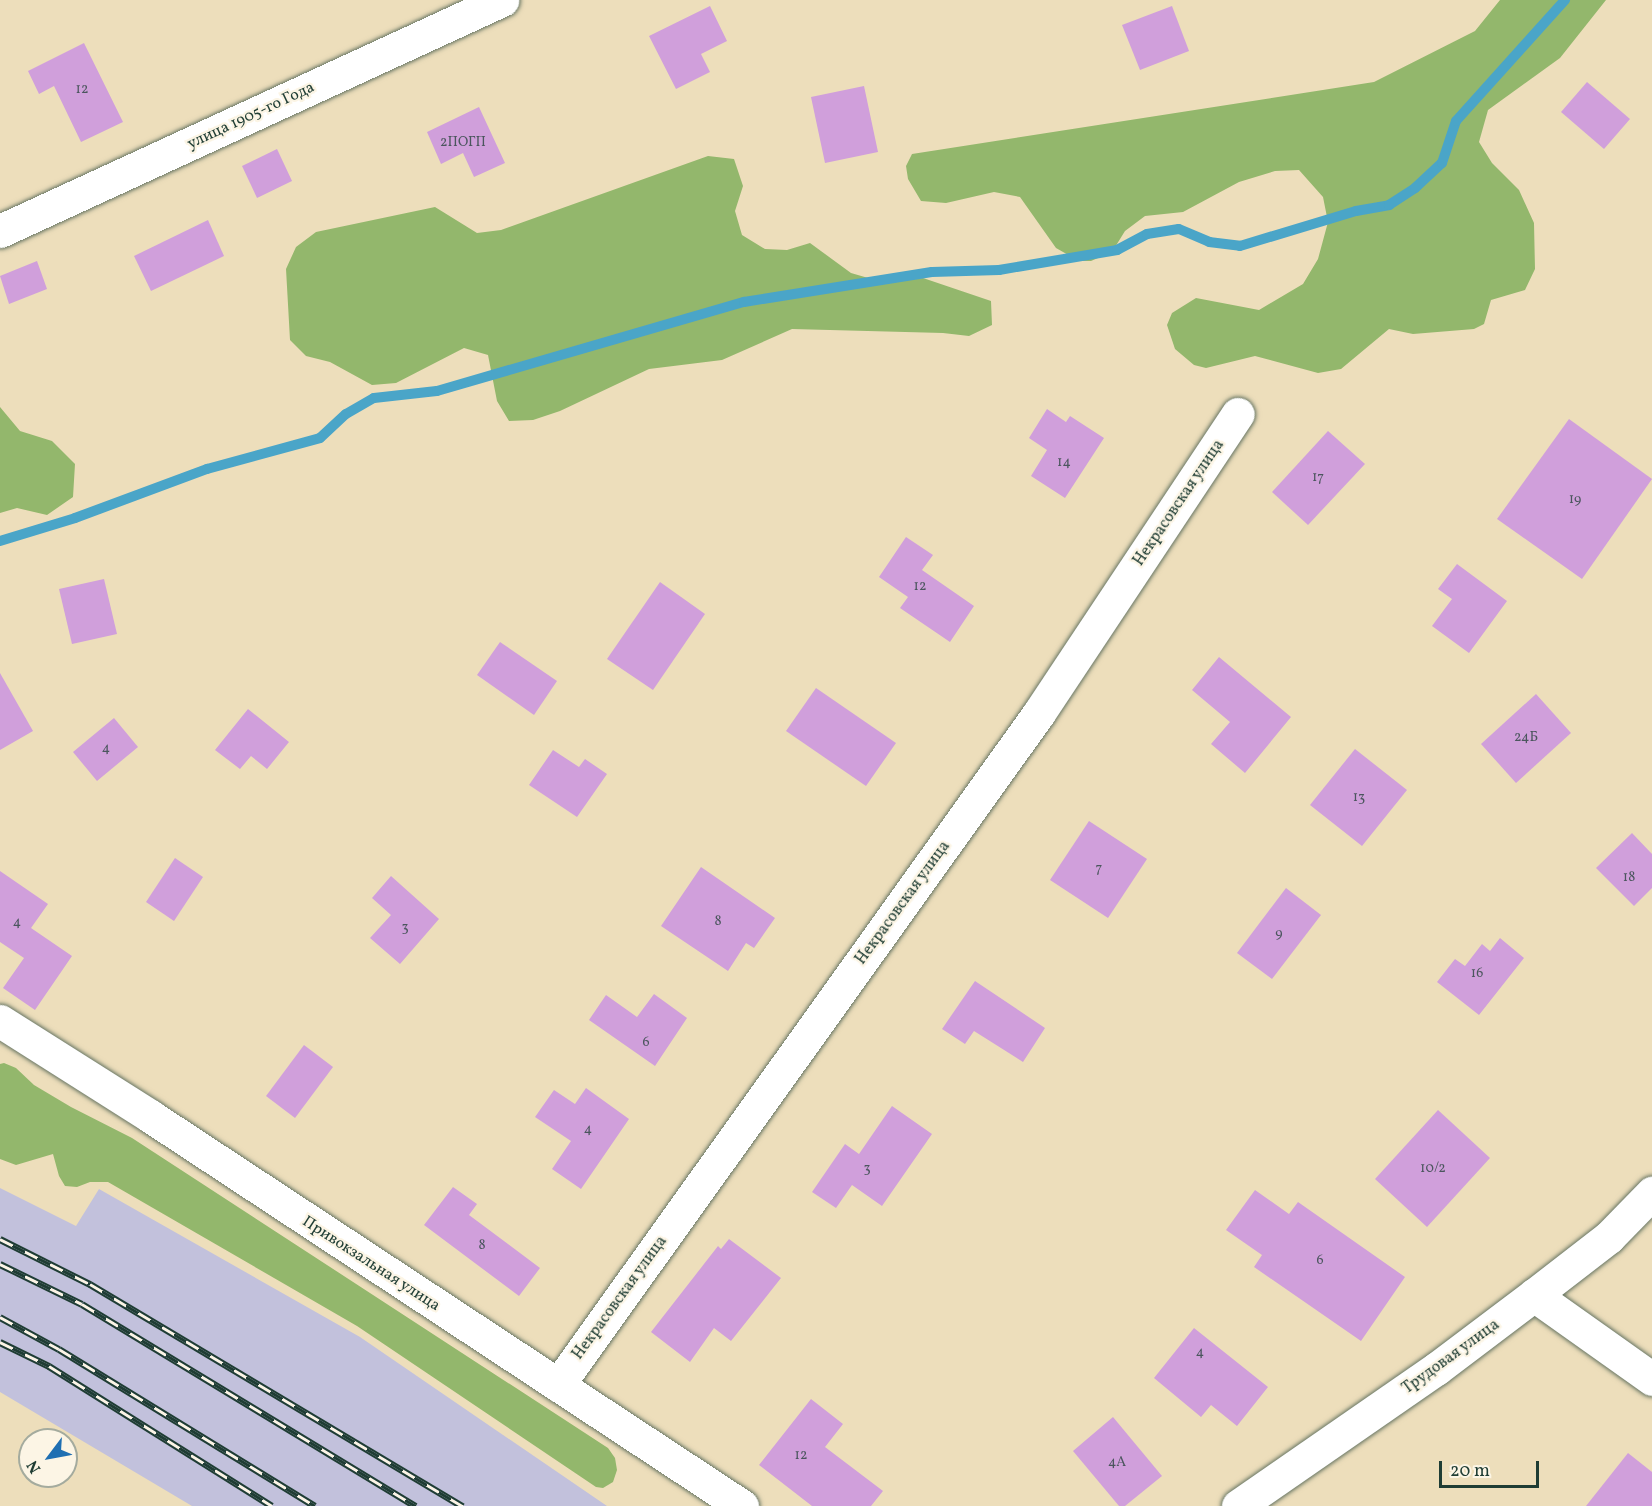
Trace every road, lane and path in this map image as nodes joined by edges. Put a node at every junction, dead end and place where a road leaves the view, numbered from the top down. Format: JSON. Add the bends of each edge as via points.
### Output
{"nodes":[{"id":1,"x":502,"y":0,"type":"edge"},
{"id":2,"x":0,"y":231,"type":"edge"},
{"id":3,"x":1238,"y":414,"type":"dead end"},
{"id":4,"x":0,"y":1021,"type":"edge"},
{"id":5,"x":1652,"y":1193,"type":"edge"},
{"id":6,"x":1534,"y":1295,"type":"junction"},
{"id":7,"x":1652,"y":1379,"type":"edge"},
{"id":8,"x":558,"y":1385,"type":"junction"},
{"id":9,"x":742,"y":1506,"type":"edge"},
{"id":10,"x":1238,"y":1506,"type":"edge"}],
"edges":[{"from":1,"to":2,"type":"street","name":"улица 1905-го Года"},
{"from":3,"to":8,"type":"street","name":"Некрасовская улица","via":[[1039,713]]},
{"from":4,"to":8,"type":"street","name":"Привокзальная улица"},
{"from":5,"to":6,"type":"street","name":"Трудовая улица","via":[[1609,1237]]},
{"from":6,"to":7,"type":"street"},
{"from":6,"to":10,"type":"street","name":"Трудовая улица","via":[[1436,1369]]},
{"from":8,"to":9,"type":"street","name":"Привокзальная улица"}]}
